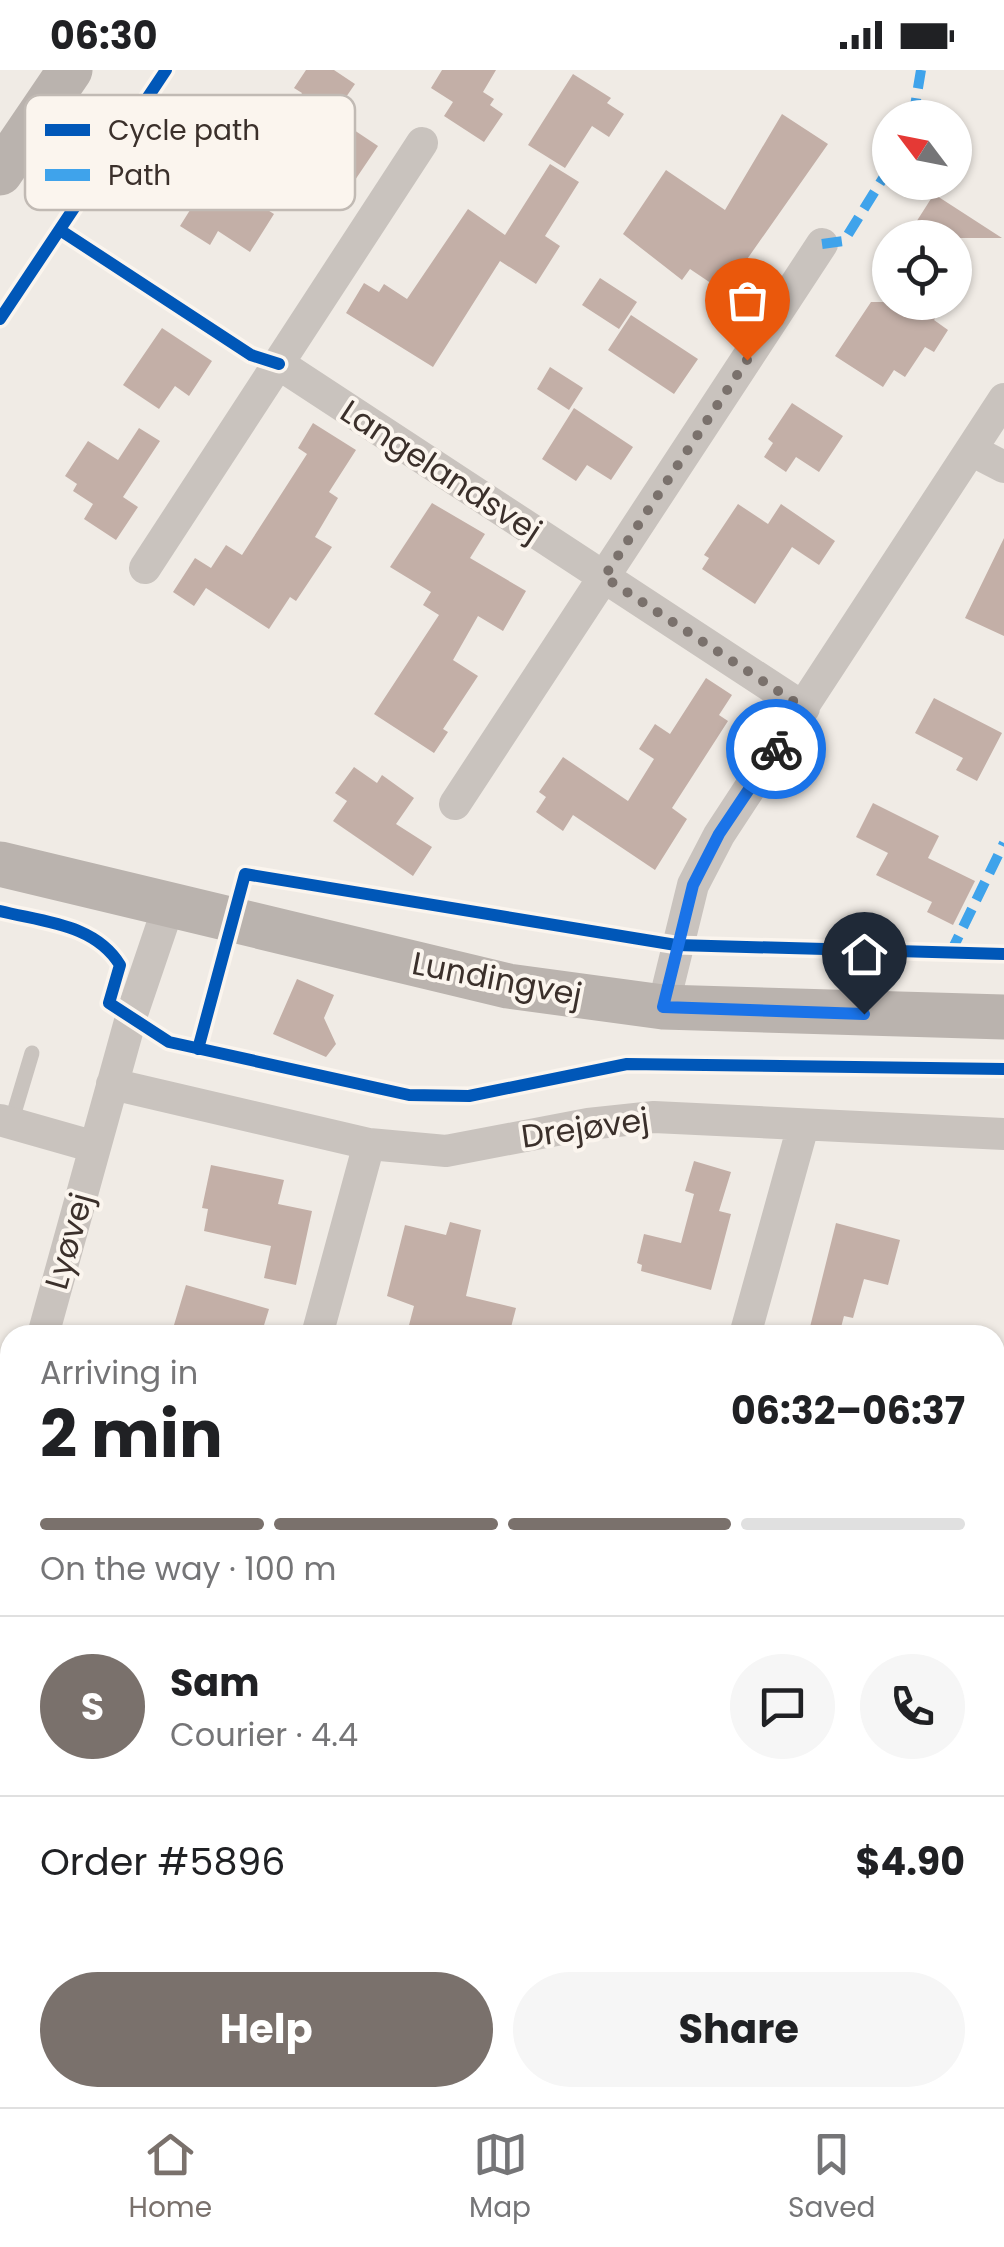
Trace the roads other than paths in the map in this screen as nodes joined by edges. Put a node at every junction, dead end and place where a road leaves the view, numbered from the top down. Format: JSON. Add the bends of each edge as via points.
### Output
{"nodes":[{"id":1,"x":70,"y":70,"type":"edge"},
{"id":2,"x":53,"y":95,"type":"edge"},
{"id":3,"x":25,"y":136,"type":"edge"},
{"id":4,"x":422,"y":143,"type":"dead end"},
{"id":5,"x":0,"y":173,"type":"edge"},
{"id":6,"x":822,"y":244,"type":"dead end"},
{"id":7,"x":279,"y":364,"type":"junction"},
{"id":8,"x":1004,"y":398,"type":"edge"},
{"id":9,"x":972,"y":451,"type":"junction"},
{"id":10,"x":1004,"y":467,"type":"edge"},
{"id":11,"x":145,"y":568,"type":"dead end"},
{"id":12,"x":604,"y":577,"type":"junction"},
{"id":13,"x":804,"y":708,"type":"junction"},
{"id":14,"x":456,"y":804,"type":"dead end"},
{"id":15,"x":0,"y":864,"type":"edge"},
{"id":16,"x":169,"y":905,"type":"junction"},
{"id":17,"x":663,"y":1007,"type":"junction"},
{"id":18,"x":1004,"y":1017,"type":"edge"},
{"id":19,"x":32,"y":1053,"type":"dead end"},
{"id":20,"x":112,"y":1084,"type":"junction"},
{"id":21,"x":6,"y":1122,"type":"edge"},
{"id":22,"x":802,"y":1126,"type":"junction"},
{"id":23,"x":1004,"y":1134,"type":"edge"},
{"id":24,"x":368,"y":1144,"type":"junction"},
{"id":25,"x":95,"y":1147,"type":"junction"},
{"id":26,"x":45,"y":1325,"type":"edge"},
{"id":27,"x":320,"y":1325,"type":"edge"},
{"id":28,"x":748,"y":1325,"type":"edge"}],
"edges":[{"from":1,"to":2,"type":"street"},
{"from":3,"to":5,"type":"street"},
{"from":4,"to":7,"type":"street"},
{"from":6,"to":12,"type":"street"},
{"from":7,"to":11,"type":"street"},
{"from":7,"to":12,"type":"street","name":"Langelandsvej"},
{"from":8,"to":9,"type":"street"},
{"from":9,"to":10,"type":"street"},
{"from":9,"to":13,"type":"street"},
{"from":12,"to":13,"type":"street","name":"Langelandsvej"},
{"from":12,"to":14,"type":"street"},
{"from":13,"to":17,"type":"street","via":[[719,834],[693,885]]},
{"from":15,"to":16,"type":"street","name":"Lundingvej"},
{"from":16,"to":17,"type":"street","name":"Lundingvej","via":[[508,986]]},
{"from":16,"to":20,"type":"street","name":"Lyøvej"},
{"from":17,"to":18,"type":"street","name":"Lundingvej"},
{"from":19,"to":21,"type":"lane"},
{"from":20,"to":24,"type":"street","name":"Drejøvej"},
{"from":20,"to":25,"type":"street","name":"Lyøvej"},
{"from":21,"to":25,"type":"street","name":"Lyøvej"},
{"from":22,"to":23,"type":"street","name":"Drejøvej"},
{"from":22,"to":24,"type":"street","name":"Drejøvej","via":[[654,1116],[446,1151]]},
{"from":22,"to":28,"type":"street"},
{"from":24,"to":27,"type":"street"},
{"from":25,"to":26,"type":"street","name":"Lyøvej"}]}
